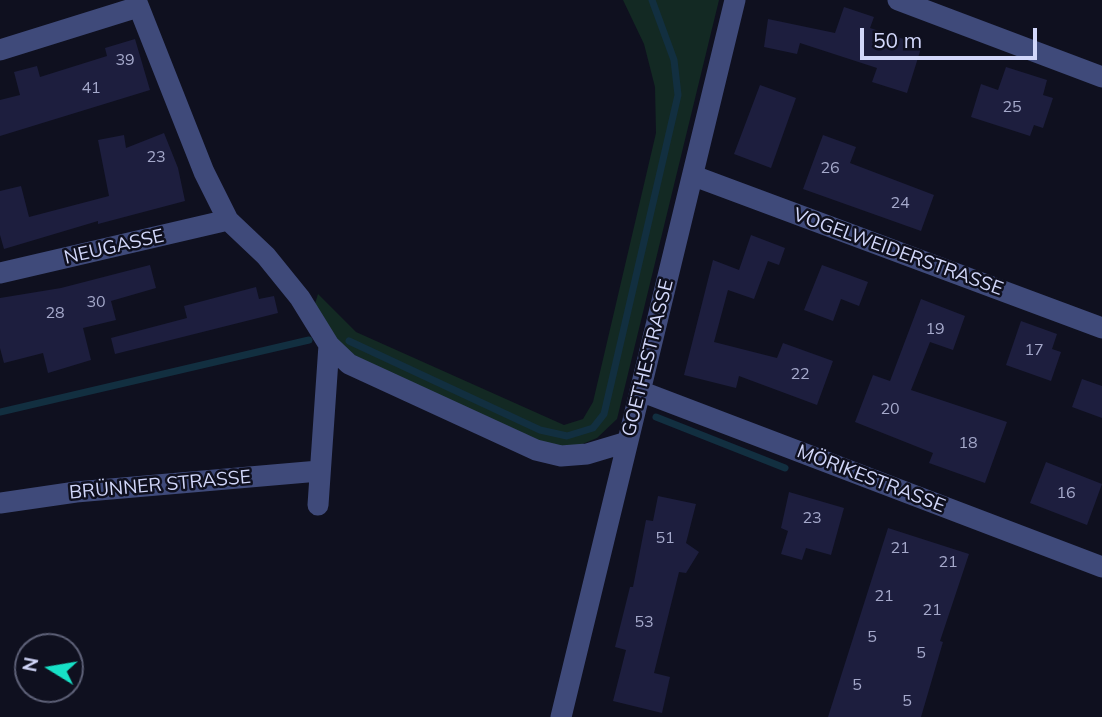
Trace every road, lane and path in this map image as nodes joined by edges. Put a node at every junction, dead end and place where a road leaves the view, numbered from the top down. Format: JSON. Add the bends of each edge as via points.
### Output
{"nodes":[{"id":1,"x":735,"y":0,"type":"edge"},
{"id":2,"x":898,"y":0,"type":"edge"},
{"id":3,"x":137,"y":3,"type":"edge"},
{"id":4,"x":0,"y":50,"type":"edge"},
{"id":5,"x":1102,"y":77,"type":"edge"},
{"id":6,"x":694,"y":176,"type":"junction"},
{"id":7,"x":228,"y":220,"type":"junction"},
{"id":8,"x":0,"y":273,"type":"edge"},
{"id":9,"x":1102,"y":328,"type":"edge"},
{"id":10,"x":329,"y":345,"type":"junction"},
{"id":11,"x":640,"y":391,"type":"junction"},
{"id":12,"x":627,"y":442,"type":"junction"},
{"id":13,"x":319,"y":471,"type":"junction"},
{"id":14,"x":0,"y":503,"type":"edge"},
{"id":15,"x":318,"y":505,"type":"dead end"},
{"id":16,"x":1102,"y":567,"type":"edge"},
{"id":17,"x":561,"y":717,"type":"edge"}],
"edges":[{"from":1,"to":6,"type":"street","name":"GOETHESTRASSE"},
{"from":2,"to":5,"type":"street"},
{"from":3,"to":4,"type":"street"},
{"from":3,"to":7,"type":"street","via":[[204,172]]},
{"from":6,"to":9,"type":"street","name":"VOGELWEIDERSTRASSE"},
{"from":6,"to":11,"type":"street","name":"GOETHESTRASSE"},
{"from":7,"to":8,"type":"street","name":"NEUGASSE"},
{"from":7,"to":10,"type":"street","via":[[292,287]]},
{"from":10,"to":12,"type":"street","via":[[349,364],[377,379],[536,450],[561,456],[587,454]]},
{"from":10,"to":13,"type":"street"},
{"from":11,"to":12,"type":"street","name":"GOETHESTRASSE"},
{"from":11,"to":16,"type":"street","name":"MÖRIKESTRASSE"},
{"from":12,"to":17,"type":"street","name":"GOETHESTRASSE"},
{"from":13,"to":14,"type":"street","name":"BRÜNNER STRASSE"},
{"from":13,"to":15,"type":"street"}]}
